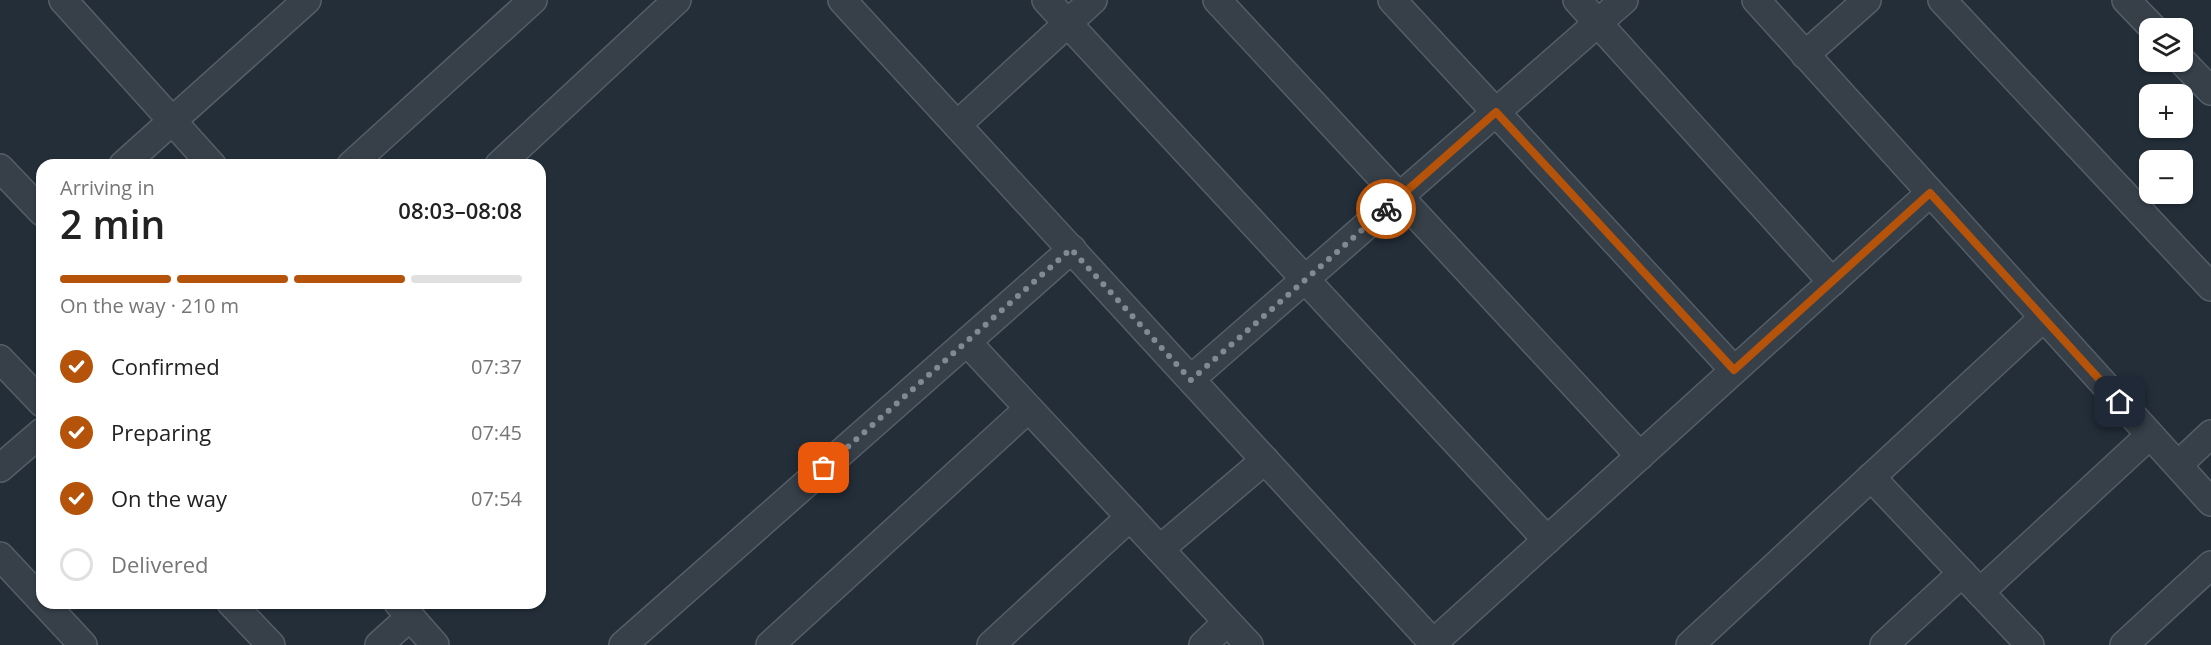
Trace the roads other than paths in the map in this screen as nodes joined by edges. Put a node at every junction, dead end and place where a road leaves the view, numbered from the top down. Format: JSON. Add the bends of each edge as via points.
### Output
{"nodes":[{"id":1,"x":307,"y":0,"type":"edge"},
{"id":2,"x":533,"y":0,"type":"edge"},
{"id":3,"x":842,"y":0,"type":"edge"},
{"id":4,"x":1046,"y":0,"type":"edge"},
{"id":5,"x":1093,"y":0,"type":"edge"},
{"id":6,"x":1217,"y":0,"type":"edge"},
{"id":7,"x":1392,"y":0,"type":"edge"},
{"id":8,"x":1577,"y":0,"type":"edge"},
{"id":9,"x":1624,"y":0,"type":"edge"},
{"id":10,"x":1756,"y":0,"type":"edge"},
{"id":11,"x":1867,"y":0,"type":"edge"},
{"id":12,"x":1942,"y":0,"type":"edge"},
{"id":13,"x":2126,"y":0,"type":"edge"},
{"id":14,"x":675,"y":1,"type":"edge"},
{"id":15,"x":68,"y":2,"type":"edge"},
{"id":16,"x":2143,"y":18,"type":"edge"},
{"id":17,"x":1068,"y":23,"type":"junction"},
{"id":18,"x":1598,"y":23,"type":"junction"},
{"id":19,"x":1805,"y":55,"type":"junction"},
{"id":20,"x":2193,"y":72,"type":"edge"},
{"id":21,"x":2211,"y":91,"type":"edge"},
{"id":22,"x":1496,"y":112,"type":"junction"},
{"id":23,"x":172,"y":121,"type":"junction"},
{"id":24,"x":957,"y":125,"type":"junction"},
{"id":25,"x":130,"y":159,"type":"edge"},
{"id":26,"x":207,"y":159,"type":"edge"},
{"id":27,"x":358,"y":159,"type":"edge"},
{"id":28,"x":505,"y":159,"type":"edge"},
{"id":29,"x":0,"y":168,"type":"edge"},
{"id":30,"x":1930,"y":193,"type":"junction"},
{"id":31,"x":1400,"y":196,"type":"junction"},
{"id":32,"x":36,"y":206,"type":"edge"},
{"id":33,"x":1071,"y":249,"type":"junction"},
{"id":34,"x":1305,"y":279,"type":"junction"},
{"id":35,"x":1832,"y":282,"type":"junction"},
{"id":36,"x":2211,"y":287,"type":"edge"},
{"id":37,"x":2043,"y":318,"type":"junction"},
{"id":38,"x":967,"y":342,"type":"junction"},
{"id":39,"x":0,"y":359,"type":"edge"},
{"id":40,"x":1734,"y":370,"type":"junction"},
{"id":41,"x":1191,"y":380,"type":"junction"},
{"id":42,"x":36,"y":397,"type":"edge"},
{"id":43,"x":1028,"y":409,"type":"junction"},
{"id":44,"x":2211,"y":434,"type":"edge"},
{"id":45,"x":2150,"y":435,"type":"junction"},
{"id":46,"x":36,"y":437,"type":"edge"},
{"id":47,"x":1640,"y":456,"type":"junction"},
{"id":48,"x":1265,"y":460,"type":"junction"},
{"id":49,"x":2178,"y":465,"type":"junction"},
{"id":50,"x":0,"y":468,"type":"edge"},
{"id":51,"x":1871,"y":477,"type":"junction"},
{"id":52,"x":2211,"y":502,"type":"edge"},
{"id":53,"x":1130,"y":517,"type":"junction"},
{"id":54,"x":1547,"y":540,"type":"junction"},
{"id":55,"x":1160,"y":549,"type":"junction"},
{"id":56,"x":0,"y":556,"type":"edge"},
{"id":57,"x":2211,"y":565,"type":"edge"},
{"id":58,"x":1971,"y":583,"type":"junction"},
{"id":59,"x":36,"y":595,"type":"edge"},
{"id":60,"x":50,"y":609,"type":"edge"},
{"id":61,"x":237,"y":609,"type":"edge"},
{"id":62,"x":404,"y":610,"type":"edge"},
{"id":63,"x":1227,"y":622,"type":"junction"},
{"id":64,"x":627,"y":644,"type":"edge"},
{"id":65,"x":1432,"y":644,"type":"edge"},
{"id":66,"x":83,"y":645,"type":"edge"},
{"id":67,"x":271,"y":645,"type":"edge"},
{"id":68,"x":380,"y":645,"type":"edge"},
{"id":69,"x":435,"y":645,"type":"edge"},
{"id":70,"x":770,"y":645,"type":"edge"},
{"id":71,"x":991,"y":645,"type":"edge"},
{"id":72,"x":1203,"y":645,"type":"edge"},
{"id":73,"x":1249,"y":645,"type":"edge"},
{"id":74,"x":1690,"y":645,"type":"edge"},
{"id":75,"x":1884,"y":645,"type":"edge"},
{"id":76,"x":2030,"y":645,"type":"edge"},
{"id":77,"x":2124,"y":645,"type":"edge"}],
"edges":[{"from":1,"to":23,"type":"street"},
{"from":2,"to":27,"type":"street"},
{"from":3,"to":24,"type":"street"},
{"from":4,"to":17,"type":"street"},
{"from":5,"to":17,"type":"street"},
{"from":6,"to":31,"type":"street"},
{"from":7,"to":22,"type":"street"},
{"from":8,"to":18,"type":"street"},
{"from":9,"to":18,"type":"street"},
{"from":10,"to":19,"type":"street"},
{"from":11,"to":19,"type":"street"},
{"from":12,"to":36,"type":"street"},
{"from":13,"to":16,"type":"street"},
{"from":14,"to":28,"type":"street"},
{"from":15,"to":23,"type":"street"},
{"from":17,"to":24,"type":"street"},
{"from":17,"to":34,"type":"street"},
{"from":18,"to":22,"type":"street"},
{"from":18,"to":35,"type":"street"},
{"from":19,"to":30,"type":"street"},
{"from":20,"to":21,"type":"street"},
{"from":22,"to":31,"type":"street"},
{"from":22,"to":40,"type":"street"},
{"from":23,"to":25,"type":"street"},
{"from":23,"to":26,"type":"street"},
{"from":24,"to":33,"type":"street"},
{"from":29,"to":32,"type":"street"},
{"from":30,"to":35,"type":"street"},
{"from":30,"to":37,"type":"street"},
{"from":31,"to":34,"type":"street"},
{"from":31,"to":47,"type":"street"},
{"from":33,"to":38,"type":"street"},
{"from":33,"to":41,"type":"street"},
{"from":34,"to":41,"type":"street"},
{"from":34,"to":54,"type":"street"},
{"from":35,"to":40,"type":"street"},
{"from":37,"to":45,"type":"street"},
{"from":37,"to":51,"type":"street"},
{"from":38,"to":43,"type":"street"},
{"from":38,"to":64,"type":"street"},
{"from":39,"to":42,"type":"street"},
{"from":40,"to":47,"type":"street"},
{"from":41,"to":48,"type":"street"},
{"from":43,"to":53,"type":"street"},
{"from":43,"to":70,"type":"street"},
{"from":44,"to":49,"type":"street"},
{"from":45,"to":49,"type":"street"},
{"from":45,"to":58,"type":"street"},
{"from":46,"to":50,"type":"street"},
{"from":47,"to":54,"type":"street"},
{"from":48,"to":55,"type":"street"},
{"from":48,"to":65,"type":"street"},
{"from":49,"to":52,"type":"street"},
{"from":51,"to":58,"type":"street"},
{"from":51,"to":74,"type":"street"},
{"from":53,"to":55,"type":"street"},
{"from":53,"to":71,"type":"street"},
{"from":54,"to":65,"type":"street"},
{"from":55,"to":63,"type":"street"},
{"from":56,"to":59,"type":"street"},
{"from":57,"to":77,"type":"street"},
{"from":58,"to":75,"type":"street"},
{"from":58,"to":76,"type":"street"},
{"from":60,"to":66,"type":"street"},
{"from":61,"to":67,"type":"street"},
{"from":62,"to":68,"type":"street"},
{"from":62,"to":69,"type":"street"},
{"from":63,"to":72,"type":"street"},
{"from":63,"to":73,"type":"street"}]}
